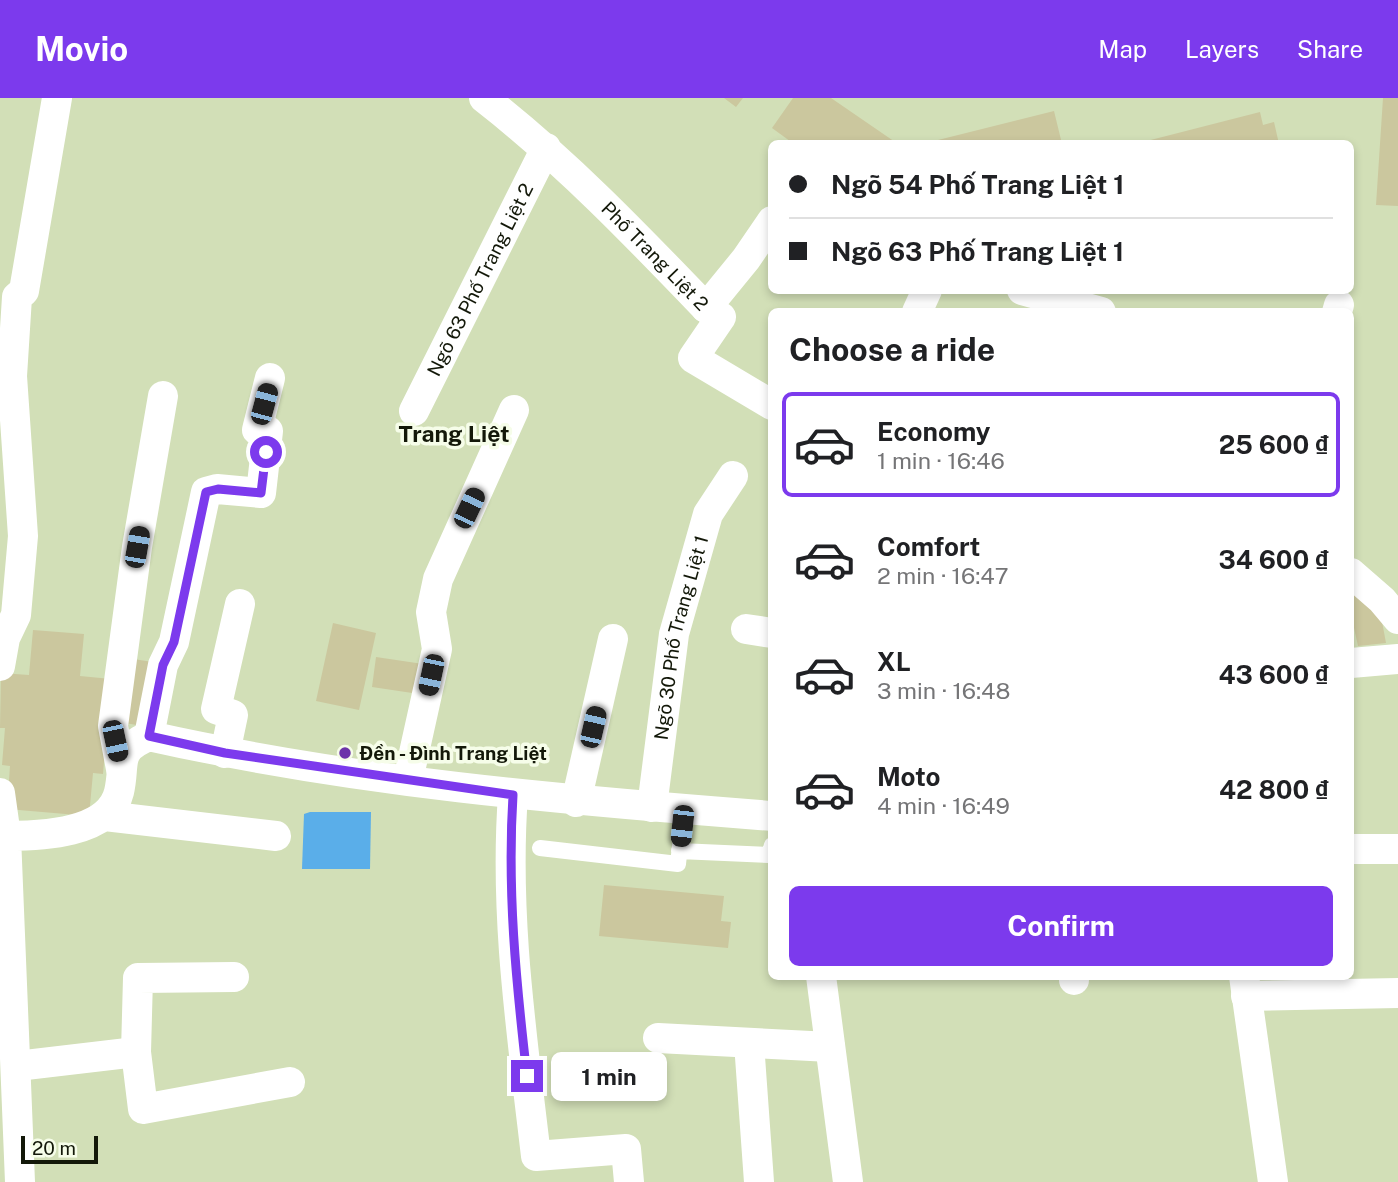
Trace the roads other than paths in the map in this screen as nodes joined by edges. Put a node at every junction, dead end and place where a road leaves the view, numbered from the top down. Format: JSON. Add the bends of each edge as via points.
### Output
{"nodes":[{"id":1,"x":57,"y":98,"type":"edge"},
{"id":2,"x":484,"y":98,"type":"edge"},
{"id":3,"x":545,"y":148,"type":"junction"},
{"id":4,"x":768,"y":227,"type":"edge"},
{"id":5,"x":1036,"y":294,"type":"edge"},
{"id":6,"x":706,"y":308,"type":"junction"},
{"id":7,"x":1087,"y":308,"type":"edge"},
{"id":8,"x":270,"y":378,"type":"dead end"},
{"id":9,"x":163,"y":396,"type":"dead end"},
{"id":10,"x":768,"y":403,"type":"edge"},
{"id":11,"x":514,"y":410,"type":"dead end"},
{"id":12,"x":414,"y":411,"type":"dead end"},
{"id":13,"x":733,"y":476,"type":"dead end"},
{"id":14,"x":1354,"y":576,"type":"edge"},
{"id":15,"x":240,"y":604,"type":"dead end"},
{"id":16,"x":1398,"y":619,"type":"edge"},
{"id":17,"x":613,"y":639,"type":"dead end"},
{"id":18,"x":1398,"y":659,"type":"edge"},
{"id":19,"x":1354,"y":663,"type":"edge"},
{"id":20,"x":0,"y":666,"type":"edge"},
{"id":21,"x":149,"y":736,"type":"junction"},
{"id":22,"x":225,"y":753,"type":"junction"},
{"id":23,"x":121,"y":769,"type":"junction"},
{"id":24,"x":408,"y":779,"type":"junction"},
{"id":25,"x":0,"y":793,"type":"edge"},
{"id":26,"x":513,"y":795,"type":"junction"},
{"id":27,"x":576,"y":802,"type":"junction"},
{"id":28,"x":652,"y":807,"type":"junction"},
{"id":29,"x":684,"y":809,"type":"junction"},
{"id":30,"x":104,"y":816,"type":"junction"},
{"id":31,"x":768,"y":816,"type":"edge"},
{"id":32,"x":276,"y":836,"type":"dead end"},
{"id":33,"x":540,"y":848,"type":"dead end"},
{"id":34,"x":1354,"y":849,"type":"edge"},
{"id":35,"x":1398,"y":849,"type":"edge"},
{"id":36,"x":679,"y":851,"type":"junction"},
{"id":37,"x":768,"y":855,"type":"edge"},
{"id":38,"x":4,"y":856,"type":"edge"},
{"id":39,"x":234,"y":977,"type":"dead end"},
{"id":40,"x":822,"y":980,"type":"edge"},
{"id":41,"x":1245,"y":986,"type":"edge"},
{"id":42,"x":1398,"y":993,"type":"edge"},
{"id":43,"x":7,"y":1024,"type":"edge"},
{"id":44,"x":658,"y":1038,"type":"dead end"},
{"id":45,"x":749,"y":1043,"type":"junction"},
{"id":46,"x":831,"y":1047,"type":"junction"},
{"id":47,"x":136,"y":1052,"type":"junction"},
{"id":48,"x":17,"y":1066,"type":"junction"},
{"id":49,"x":290,"y":1082,"type":"dead end"},
{"id":50,"x":9,"y":1134,"type":"edge"},
{"id":51,"x":20,"y":1182,"type":"edge"},
{"id":52,"x":629,"y":1182,"type":"edge"},
{"id":53,"x":759,"y":1182,"type":"edge"},
{"id":54,"x":848,"y":1182,"type":"edge"},
{"id":55,"x":1273,"y":1182,"type":"edge"}],
"edges":[{"from":1,"to":20,"type":"street","via":[[24,291],[17,297],[12,376],[23,536],[16,615],[5,638]]},
{"from":2,"to":3,"type":"street","name":"Phố Trang Liệt 2"},
{"from":3,"to":6,"type":"street","name":"Phố Trang Liệt 2","via":[[597,194]]},
{"from":3,"to":12,"type":"street","name":"Ngõ 63 Phố Trang Liệt 2"},
{"from":4,"to":6,"type":"street"},
{"from":5,"to":7,"type":"street"},
{"from":6,"to":10,"type":"street","name":"Phố Trang Liệt 2","via":[[720,317],[693,359]]},
{"from":8,"to":21,"type":"street","via":[[257,430],[268,431],[261,493],[206,492]]},
{"from":9,"to":23,"type":"street","via":[[114,715]]},
{"from":11,"to":24,"type":"street","via":[[438,579],[431,612],[437,649]]},
{"from":13,"to":28,"type":"street","name":"Ngõ 30 Phố Trang Liệt 1","via":[[708,514],[674,634]]},
{"from":14,"to":16,"type":"street"},
{"from":15,"to":22,"type":"street","via":[[216,709],[233,715]]},
{"from":17,"to":27,"type":"street"},
{"from":18,"to":19,"type":"street"},
{"from":21,"to":22,"type":"street"},
{"from":21,"to":23,"type":"street","via":[[126,751]]},
{"from":22,"to":24,"type":"street"},
{"from":23,"to":30,"type":"street","via":[[119,793]]},
{"from":24,"to":26,"type":"street"},
{"from":25,"to":38,"type":"street"},
{"from":26,"to":27,"type":"street"},
{"from":26,"to":52,"type":"street","via":[[509,855],[512,942],[536,1156],[626,1149]]},
{"from":27,"to":28,"type":"street"},
{"from":28,"to":29,"type":"street"},
{"from":29,"to":31,"type":"street"},
{"from":29,"to":36,"type":"lane"},
{"from":30,"to":32,"type":"street"},
{"from":30,"to":38,"type":"street","via":[[88,825],[29,836]]},
{"from":33,"to":36,"type":"lane","via":[[678,864]]},
{"from":34,"to":35,"type":"street"},
{"from":36,"to":37,"type":"lane"},
{"from":38,"to":43,"type":"street"},
{"from":39,"to":47,"type":"street","via":[[138,978]]},
{"from":40,"to":46,"type":"street"},
{"from":41,"to":42,"type":"street"},
{"from":41,"to":55,"type":"street"},
{"from":43,"to":48,"type":"street"},
{"from":44,"to":45,"type":"street"},
{"from":45,"to":46,"type":"street"},
{"from":45,"to":53,"type":"street"},
{"from":46,"to":54,"type":"street"},
{"from":47,"to":48,"type":"street"},
{"from":47,"to":49,"type":"street","via":[[143,1109]]},
{"from":48,"to":50,"type":"street"},
{"from":50,"to":51,"type":"street"}]}
